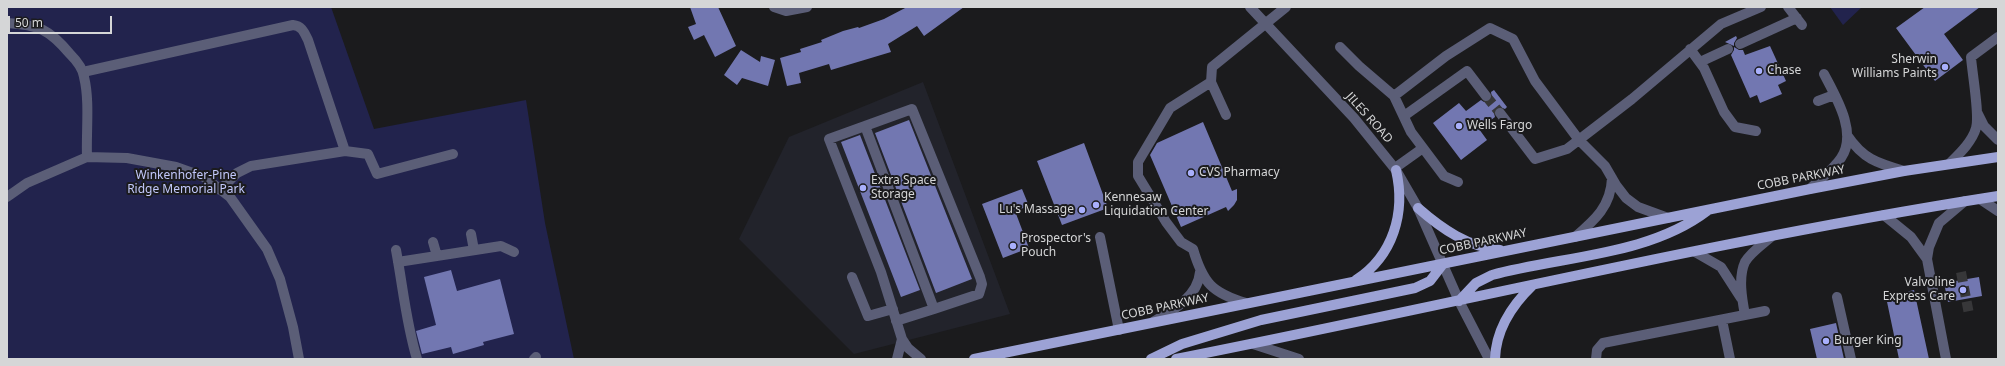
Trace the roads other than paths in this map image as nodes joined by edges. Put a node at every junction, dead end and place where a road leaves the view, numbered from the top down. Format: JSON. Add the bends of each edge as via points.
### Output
{"nodes":[{"id":1,"x":774,"y":7,"type":"edge"},
{"id":2,"x":807,"y":7,"type":"edge"},
{"id":3,"x":1250,"y":7,"type":"edge"},
{"id":4,"x":1286,"y":7,"type":"edge"},
{"id":5,"x":1761,"y":7,"type":"edge"},
{"id":6,"x":1788,"y":7,"type":"edge"},
{"id":7,"x":7,"y":23,"type":"edge"},
{"id":8,"x":1265,"y":23,"type":"junction"},
{"id":9,"x":1998,"y":37,"type":"edge"},
{"id":10,"x":1740,"y":44,"type":"dead end"},
{"id":11,"x":1340,"y":47,"type":"dead end"},
{"id":12,"x":1690,"y":49,"type":"junction"},
{"id":13,"x":1728,"y":49,"type":"dead end"},
{"id":14,"x":1700,"y":62,"type":"junction"},
{"id":15,"x":83,"y":72,"type":"junction"},
{"id":16,"x":1824,"y":74,"type":"dead end"},
{"id":17,"x":1211,"y":82,"type":"junction"},
{"id":18,"x":1834,"y":95,"type":"junction"},
{"id":19,"x":1394,"y":96,"type":"junction"},
{"id":20,"x":1486,"y":96,"type":"tunnel mouth"},
{"id":21,"x":1818,"y":101,"type":"dead end"},
{"id":22,"x":1977,"y":112,"type":"junction"},
{"id":23,"x":1500,"y":113,"type":"tunnel mouth"},
{"id":24,"x":1226,"y":115,"type":"dead end"},
{"id":25,"x":1404,"y":116,"type":"junction"},
{"id":26,"x":865,"y":126,"type":"junction"},
{"id":27,"x":1756,"y":131,"type":"dead end"},
{"id":28,"x":1847,"y":135,"type":"junction"},
{"id":29,"x":1579,"y":140,"type":"junction"},
{"id":30,"x":1998,"y":140,"type":"edge"},
{"id":31,"x":1423,"y":148,"type":"junction"},
{"id":32,"x":345,"y":151,"type":"junction"},
{"id":33,"x":453,"y":154,"type":"dead end"},
{"id":34,"x":86,"y":157,"type":"junction"},
{"id":35,"x":1998,"y":157,"type":"edge"},
{"id":36,"x":1949,"y":164,"type":"junction"},
{"id":37,"x":1396,"y":169,"type":"junction"},
{"id":38,"x":1904,"y":171,"type":"junction"},
{"id":39,"x":1612,"y":178,"type":"junction"},
{"id":40,"x":1458,"y":182,"type":"dead end"},
{"id":41,"x":1810,"y":189,"type":"junction"},
{"id":42,"x":220,"y":190,"type":"junction"},
{"id":43,"x":1998,"y":196,"type":"edge"},
{"id":44,"x":7,"y":197,"type":"edge"},
{"id":45,"x":1980,"y":199,"type":"junction"},
{"id":46,"x":1965,"y":201,"type":"junction"},
{"id":47,"x":1418,"y":208,"type":"junction"},
{"id":48,"x":1708,"y":209,"type":"junction"},
{"id":49,"x":1998,"y":211,"type":"edge"},
{"id":50,"x":1884,"y":215,"type":"junction"},
{"id":51,"x":1668,"y":218,"type":"junction"},
{"id":52,"x":471,"y":234,"type":"dead end"},
{"id":53,"x":1100,"y":237,"type":"dead end"},
{"id":54,"x":1575,"y":237,"type":"junction"},
{"id":55,"x":1771,"y":237,"type":"junction"},
{"id":56,"x":433,"y":242,"type":"dead end"},
{"id":57,"x":396,"y":250,"type":"dead end"},
{"id":58,"x":474,"y":250,"type":"junction"},
{"id":59,"x":1512,"y":250,"type":"junction"},
{"id":60,"x":514,"y":252,"type":"dead end"},
{"id":61,"x":1695,"y":252,"type":"junction"},
{"id":62,"x":437,"y":256,"type":"junction"},
{"id":63,"x":1927,"y":260,"type":"junction"},
{"id":64,"x":398,"y":262,"type":"junction"},
{"id":65,"x":1443,"y":264,"type":"junction"},
{"id":66,"x":1200,"y":272,"type":"junction"},
{"id":67,"x":852,"y":277,"type":"dead end"},
{"id":68,"x":1352,"y":282,"type":"junction"},
{"id":69,"x":1533,"y":285,"type":"junction"},
{"id":70,"x":1837,"y":297,"type":"dead end"},
{"id":71,"x":1742,"y":300,"type":"junction"},
{"id":72,"x":1459,"y":301,"type":"junction"},
{"id":73,"x":1246,"y":303,"type":"junction"},
{"id":74,"x":893,"y":309,"type":"junction"},
{"id":75,"x":934,"y":309,"type":"junction"},
{"id":76,"x":1765,"y":312,"type":"dead end"},
{"id":77,"x":1745,"y":315,"type":"junction"},
{"id":78,"x":1722,"y":320,"type":"junction"},
{"id":79,"x":896,"y":321,"type":"junction"},
{"id":80,"x":1152,"y":323,"type":"junction"},
{"id":81,"x":1119,"y":330,"type":"junction"},
{"id":82,"x":902,"y":339,"type":"junction"},
{"id":83,"x":1254,"y":344,"type":"junction"},
{"id":84,"x":299,"y":359,"type":"edge"},
{"id":85,"x":417,"y":359,"type":"edge"},
{"id":86,"x":897,"y":359,"type":"edge"},
{"id":87,"x":921,"y":359,"type":"edge"},
{"id":88,"x":974,"y":359,"type":"edge"},
{"id":89,"x":1152,"y":359,"type":"edge"},
{"id":90,"x":1176,"y":359,"type":"edge"},
{"id":91,"x":1298,"y":359,"type":"edge"},
{"id":92,"x":1489,"y":359,"type":"edge"},
{"id":93,"x":1495,"y":359,"type":"edge"},
{"id":94,"x":1596,"y":359,"type":"edge"},
{"id":95,"x":1730,"y":359,"type":"edge"},
{"id":96,"x":1851,"y":359,"type":"edge"},
{"id":97,"x":1946,"y":359,"type":"edge"}],
"edges":[{"from":1,"to":2,"type":"street","via":[[786,11]]},
{"from":3,"to":8,"type":"street","name":"JILES ROAD"},
{"from":4,"to":8,"type":"street"},
{"from":5,"to":12,"type":"street","via":[[1721,24]]},
{"from":6,"to":10,"type":"street","via":[[1799,22]]},
{"from":7,"to":15,"type":"street","via":[[41,28],[57,38]]},
{"from":8,"to":17,"type":"street","via":[[1212,67]]},
{"from":8,"to":37,"type":"street","name":"JILES ROAD","via":[[1354,118]]},
{"from":9,"to":22,"type":"street","via":[[1971,57]]},
{"from":11,"to":19,"type":"street"},
{"from":12,"to":14,"type":"street"},
{"from":12,"to":29,"type":"street"},
{"from":13,"to":14,"type":"street"},
{"from":14,"to":27,"type":"street","via":[[1724,112],[1735,128]]},
{"from":15,"to":32,"type":"street","via":[[293,25],[298,26],[304,30],[308,40]]},
{"from":15,"to":34,"type":"street","via":[[86,98]]},
{"from":16,"to":18,"type":"street"},
{"from":17,"to":24,"type":"street"},
{"from":17,"to":66,"type":"street","via":[[1170,108],[1138,162],[1138,176],[1181,242],[1194,250]]},
{"from":18,"to":21,"type":"street"},
{"from":18,"to":28,"type":"street","via":[[1843,116]]},
{"from":19,"to":25,"type":"street"},
{"from":19,"to":29,"type":"street","via":[[1446,56],[1490,28],[1513,39],[1535,81]]},
{"from":20,"to":25,"type":"street","via":[[1467,71]]},
{"from":22,"to":30,"type":"street","via":[[1984,126]]},
{"from":22,"to":36,"type":"street","via":[[1976,127],[1967,145]]},
{"from":23,"to":29,"type":"street","via":[[1535,159],[1567,149]]},
{"from":25,"to":31,"type":"street","via":[[1411,132]]},
{"from":26,"to":74,"type":"street","via":[[829,139],[882,272]]},
{"from":26,"to":75,"type":"street"},
{"from":26,"to":75,"type":"street","via":[[912,109],[980,277],[982,284],[979,294]]},
{"from":28,"to":38,"type":"street","via":[[1863,155],[1883,165]]},
{"from":28,"to":41,"type":"street","via":[[1842,157]]},
{"from":29,"to":39,"type":"street","via":[[1605,166]]},
{"from":31,"to":37,"type":"street"},
{"from":31,"to":40,"type":"street","via":[[1444,176]]},
{"from":32,"to":33,"type":"street","via":[[368,154],[377,174]]},
{"from":32,"to":42,"type":"street","via":[[251,166],[237,173]]},
{"from":34,"to":42,"type":"street","via":[[127,158],[176,166],[204,177]]},
{"from":34,"to":44,"type":"street","via":[[27,183]]},
{"from":35,"to":36,"type":"main road","name":"COBB PARKWAY"},
{"from":36,"to":38,"type":"main road","name":"COBB PARKWAY"},
{"from":37,"to":47,"type":"street","name":"JILES ROAD"},
{"from":37,"to":68,"type":"main road","via":[[1399,208],[1389,246],[1372,268]]},
{"from":38,"to":41,"type":"main road","name":"COBB PARKWAY"},
{"from":39,"to":51,"type":"street","via":[[1624,195],[1638,207]]},
{"from":39,"to":54,"type":"street","via":[[1604,208],[1594,221]]},
{"from":41,"to":48,"type":"main road","name":"COBB PARKWAY"},
{"from":42,"to":84,"type":"street","via":[[230,197],[267,248],[282,286]]},
{"from":43,"to":45,"type":"main road"},
{"from":45,"to":46,"type":"main road"},
{"from":45,"to":49,"type":"street"},
{"from":46,"to":50,"type":"main road"},
{"from":46,"to":63,"type":"street","via":[[1939,223],[1929,247]]},
{"from":47,"to":59,"type":"main road","via":[[1444,229],[1471,243],[1485,248]]},
{"from":47,"to":65,"type":"street","name":"JILES ROAD"},
{"from":48,"to":51,"type":"main road","name":"COBB PARKWAY"},
{"from":48,"to":72,"type":"main road","via":[[1684,226],[1632,245],[1492,275],[1469,289]]},
{"from":50,"to":55,"type":"main road"},
{"from":50,"to":63,"type":"street","via":[[1911,237]]},
{"from":51,"to":54,"type":"main road","name":"COBB PARKWAY"},
{"from":52,"to":58,"type":"street"},
{"from":53,"to":81,"type":"street"},
{"from":54,"to":59,"type":"main road","name":"COBB PARKWAY"},
{"from":55,"to":61,"type":"main road"},
{"from":55,"to":71,"type":"street","via":[[1746,261],[1741,280]]},
{"from":56,"to":62,"type":"street"},
{"from":57,"to":64,"type":"street"},
{"from":58,"to":60,"type":"street","via":[[501,246]]},
{"from":58,"to":62,"type":"street"},
{"from":59,"to":65,"type":"main road","name":"COBB PARKWAY"},
{"from":61,"to":69,"type":"main road"},
{"from":61,"to":71,"type":"street","via":[[1721,267]]},
{"from":62,"to":64,"type":"street"},
{"from":63,"to":97,"type":"street"},
{"from":64,"to":85,"type":"street","via":[[406,320]]},
{"from":65,"to":68,"type":"main road","name":"COBB PARKWAY"},
{"from":65,"to":72,"type":"street","name":"JILES ROAD"},
{"from":65,"to":89,"type":"main road","via":[[1430,281],[1415,288],[1261,320],[1182,344]]},
{"from":66,"to":73,"type":"street","via":[[1215,289]]},
{"from":66,"to":80,"type":"street","via":[[1196,287],[1180,305]]},
{"from":67,"to":74,"type":"street","via":[[868,316]]},
{"from":68,"to":73,"type":"main road","name":"COBB PARKWAY"},
{"from":69,"to":72,"type":"main road"},
{"from":69,"to":93,"type":"main road","via":[[1506,320],[1497,342]]},
{"from":70,"to":96,"type":"street"},
{"from":71,"to":77,"type":"street"},
{"from":72,"to":83,"type":"main road"},
{"from":72,"to":92,"type":"street","name":"JILES ROAD"},
{"from":73,"to":80,"type":"main road","name":"COBB PARKWAY"},
{"from":74,"to":79,"type":"street"},
{"from":75,"to":79,"type":"street"},
{"from":76,"to":77,"type":"street"},
{"from":77,"to":78,"type":"street"},
{"from":78,"to":94,"type":"street","via":[[1604,343],[1597,350]]},
{"from":78,"to":95,"type":"street"},
{"from":79,"to":82,"type":"street"},
{"from":80,"to":81,"type":"main road","name":"COBB PARKWAY"},
{"from":81,"to":88,"type":"main road","name":"COBB PARKWAY"},
{"from":82,"to":86,"type":"street"},
{"from":82,"to":87,"type":"street"},
{"from":83,"to":90,"type":"main road"},
{"from":83,"to":91,"type":"street"}]}
